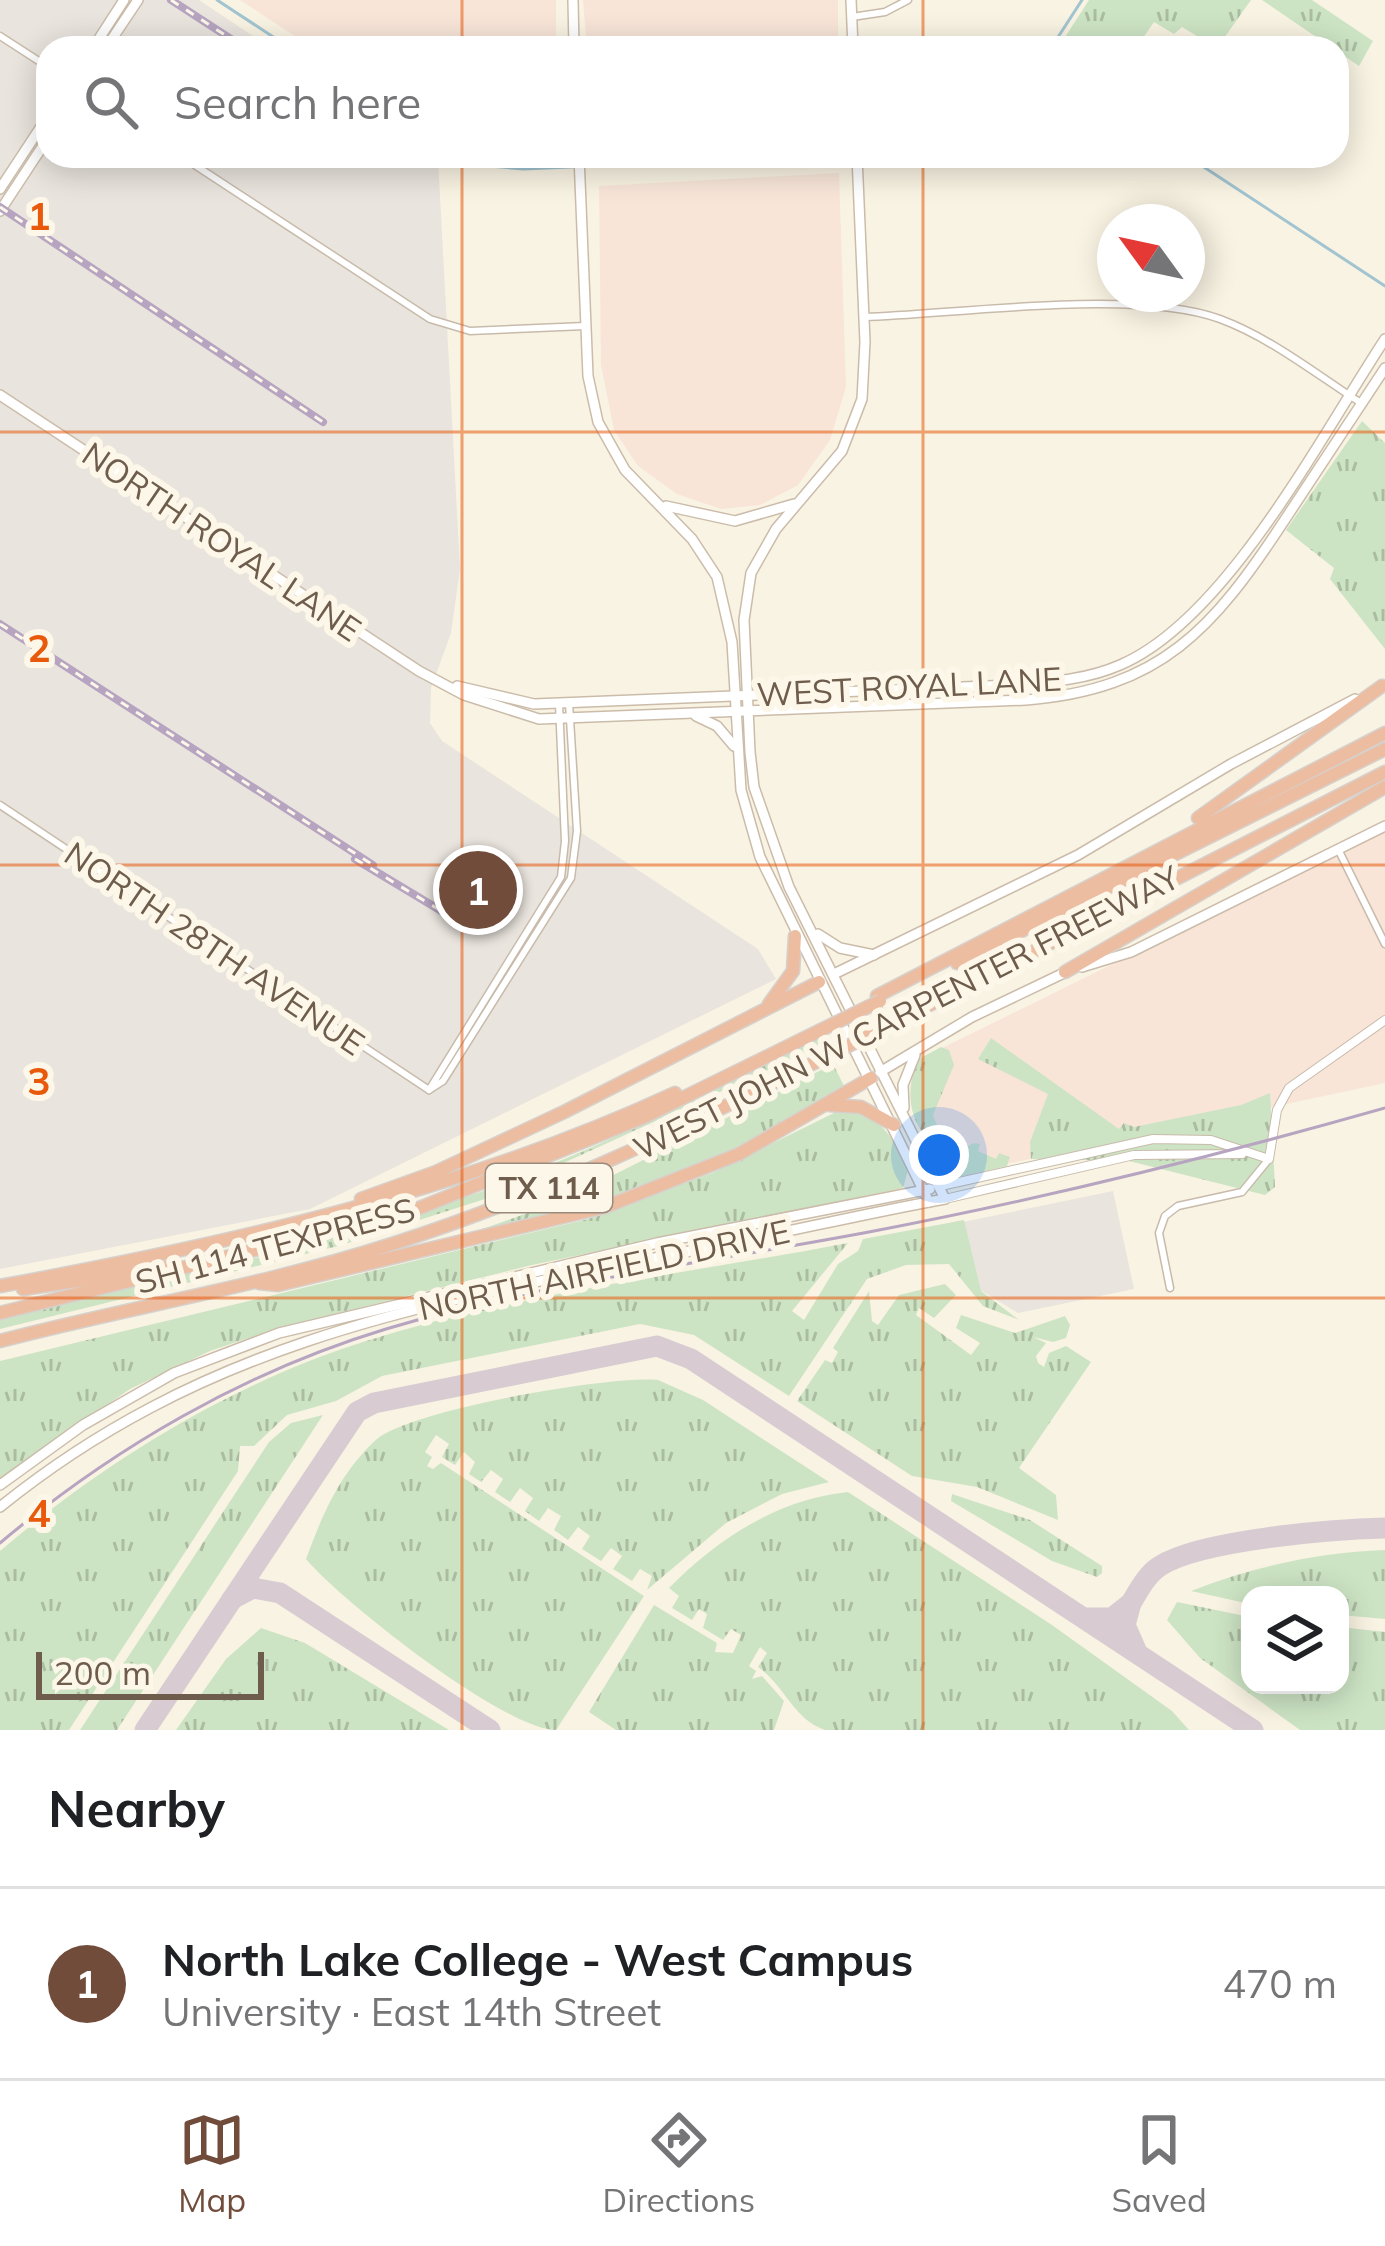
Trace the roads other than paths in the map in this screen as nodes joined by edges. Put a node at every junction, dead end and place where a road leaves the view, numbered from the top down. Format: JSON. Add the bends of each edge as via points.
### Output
{"nodes":[{"id":1,"x":124,"y":0,"type":"edge"},
{"id":2,"x":138,"y":0,"type":"edge"},
{"id":3,"x":573,"y":0,"type":"edge"},
{"id":4,"x":851,"y":0,"type":"edge"},
{"id":5,"x":908,"y":0,"type":"edge"},
{"id":6,"x":851,"y":17,"type":"junction"},
{"id":7,"x":0,"y":36,"type":"edge"},
{"id":8,"x":101,"y":36,"type":"edge"},
{"id":9,"x":114,"y":36,"type":"edge"},
{"id":10,"x":574,"y":36,"type":"edge"},
{"id":11,"x":852,"y":36,"type":"edge"},
{"id":12,"x":36,"y":59,"type":"edge"},
{"id":13,"x":36,"y":134,"type":"edge"},
{"id":14,"x":36,"y":156,"type":"edge"},
{"id":15,"x":199,"y":168,"type":"edge"},
{"id":16,"x":579,"y":168,"type":"edge"},
{"id":17,"x":858,"y":168,"type":"edge"},
{"id":18,"x":0,"y":189,"type":"edge"},
{"id":19,"x":0,"y":211,"type":"edge"},
{"id":20,"x":864,"y":317,"type":"junction"},
{"id":21,"x":585,"y":326,"type":"junction"},
{"id":22,"x":1385,"y":339,"type":"edge"},
{"id":23,"x":1385,"y":368,"type":"edge"},
{"id":24,"x":0,"y":395,"type":"edge"},
{"id":25,"x":1348,"y":395,"type":"junction"},
{"id":26,"x":1361,"y":404,"type":"junction"},
{"id":27,"x":799,"y":502,"type":"junction"},
{"id":28,"x":662,"y":505,"type":"junction"},
{"id":29,"x":1262,"y":525,"type":"junction"},
{"id":30,"x":1276,"y":534,"type":"junction"},
{"id":31,"x":1147,"y":652,"type":"junction"},
{"id":32,"x":1155,"y":666,"type":"junction"},
{"id":33,"x":1383,"y":685,"type":"edge"},
{"id":34,"x":976,"y":686,"type":"junction"},
{"id":35,"x":740,"y":695,"type":"junction"},
{"id":36,"x":976,"y":702,"type":"junction"},
{"id":37,"x":564,"y":709,"type":"junction"},
{"id":38,"x":747,"y":709,"type":"junction"},
{"id":39,"x":734,"y":710,"type":"junction"},
{"id":40,"x":686,"y":712,"type":"junction"},
{"id":41,"x":1385,"y":733,"type":"edge"},
{"id":42,"x":736,"y":748,"type":"junction"},
{"id":43,"x":1385,"y":748,"type":"edge"},
{"id":44,"x":1385,"y":772,"type":"edge"},
{"id":45,"x":1385,"y":787,"type":"edge"},
{"id":46,"x":0,"y":806,"type":"edge"},
{"id":47,"x":1385,"y":826,"type":"edge"},
{"id":48,"x":1338,"y":849,"type":"junction"},
{"id":49,"x":1139,"y":856,"type":"junction"},
{"id":50,"x":777,"y":860,"type":"junction"},
{"id":51,"x":764,"y":865,"type":"junction"},
{"id":52,"x":813,"y":932,"type":"junction"},
{"id":53,"x":795,"y":936,"type":"junction"},
{"id":54,"x":1385,"y":944,"type":"edge"},
{"id":55,"x":874,"y":955,"type":"junction"},
{"id":56,"x":1065,"y":972,"type":"junction"},
{"id":57,"x":835,"y":974,"type":"junction"},
{"id":58,"x":819,"y":982,"type":"junction"},
{"id":59,"x":879,"y":998,"type":"junction"},
{"id":60,"x":762,"y":1012,"type":"junction"},
{"id":61,"x":1385,"y":1020,"type":"edge"},
{"id":62,"x":819,"y":1029,"type":"junction"},
{"id":63,"x":918,"y":1051,"type":"junction"},
{"id":64,"x":876,"y":1074,"type":"junction"},
{"id":65,"x":828,"y":1106,"type":"junction"},
{"id":66,"x":904,"y":1113,"type":"junction"},
{"id":67,"x":894,"y":1125,"type":"junction"},
{"id":68,"x":1249,"y":1154,"type":"junction"},
{"id":69,"x":1269,"y":1159,"type":"junction"},
{"id":70,"x":911,"y":1160,"type":"junction"},
{"id":71,"x":941,"y":1186,"type":"junction"},
{"id":72,"x":898,"y":1196,"type":"junction"},
{"id":73,"x":927,"y":1196,"type":"junction"},
{"id":74,"x":945,"y":1199,"type":"junction"},
{"id":75,"x":338,"y":1210,"type":"junction"},
{"id":76,"x":224,"y":1262,"type":"junction"},
{"id":77,"x":251,"y":1282,"type":"junction"},
{"id":78,"x":0,"y":1288,"type":"edge"},
{"id":79,"x":1169,"y":1288,"type":"dead end"},
{"id":80,"x":0,"y":1313,"type":"edge"},
{"id":81,"x":0,"y":1341,"type":"edge"},
{"id":82,"x":0,"y":1487,"type":"edge"},
{"id":83,"x":4,"y":1504,"type":"edge"}],
"edges":[{"from":1,"to":8,"type":"main road"},
{"from":2,"to":9,"type":"main road"},
{"from":3,"to":10,"type":"main road"},
{"from":4,"to":6,"type":"main road"},
{"from":5,"to":6,"type":"street"},
{"from":6,"to":11,"type":"main road"},
{"from":7,"to":12,"type":"street"},
{"from":13,"to":18,"type":"main road"},
{"from":14,"to":19,"type":"main road"},
{"from":15,"to":21,"type":"street","via":[[430,319],[470,331]]},
{"from":16,"to":21,"type":"main road"},
{"from":17,"to":20,"type":"main road"},
{"from":20,"to":25,"type":"street","via":[[1176,309],[1250,332]]},
{"from":20,"to":27,"type":"main road","via":[[855,423],[829,471]]},
{"from":21,"to":28,"type":"main road","via":[[592,402],[605,439]]},
{"from":22,"to":25,"type":"main road","name":"WEST ROYAL LANE"},
{"from":23,"to":26,"type":"main road","name":"WEST ROYAL LANE"},
{"from":24,"to":37,"type":"main road","name":"NORTH ROYAL LANE","via":[[446,684]]},
{"from":25,"to":26,"type":"street"},
{"from":25,"to":29,"type":"main road","name":"WEST ROYAL LANE"},
{"from":26,"to":30,"type":"main road","name":"WEST ROYAL LANE"},
{"from":27,"to":28,"type":"main road","via":[[734,521]]},
{"from":27,"to":35,"type":"main road","via":[[751,573]]},
{"from":28,"to":35,"type":"main road","via":[[717,577]]},
{"from":29,"to":30,"type":"main road"},
{"from":29,"to":31,"type":"main road","name":"WEST ROYAL LANE","via":[[1219,590]]},
{"from":30,"to":32,"type":"main road","name":"WEST ROYAL LANE","via":[[1220,613]]},
{"from":31,"to":32,"type":"main road"},
{"from":31,"to":34,"type":"main road","name":"WEST ROYAL LANE","via":[[1096,674]]},
{"from":32,"to":36,"type":"main road","name":"WEST ROYAL LANE","via":[[1075,694]]},
{"from":33,"to":49,"type":"highway"},
{"from":33,"to":55,"type":"main road","name":"WEST JOHN W CARPENTER FREEWAY","via":[[1078,855]]},
{"from":34,"to":35,"type":"main road","name":"WEST ROYAL LANE"},
{"from":34,"to":36,"type":"main road"},
{"from":35,"to":37,"type":"main road","name":"WEST ROYAL LANE"},
{"from":35,"to":38,"type":"main road"},
{"from":35,"to":39,"type":"main road"},
{"from":36,"to":38,"type":"main road","name":"WEST ROYAL LANE"},
{"from":37,"to":40,"type":"main road","name":"NORTH ROYAL LANE"},
{"from":37,"to":46,"type":"street","name":"NORTH 28TH AVENUE","via":[[561,877],[429,1090]]},
{"from":38,"to":39,"type":"main road","name":"WEST ROYAL LANE"},
{"from":38,"to":50,"type":"main road","via":[[754,787]]},
{"from":39,"to":40,"type":"main road","name":"NORTH ROYAL LANE"},
{"from":39,"to":42,"type":"main road"},
{"from":40,"to":42,"type":"main road","via":[[717,726]]},
{"from":41,"to":49,"type":"highway","name":"WEST JOHN W CARPENTER FREEWAY","number":"TX 114"},
{"from":42,"to":51,"type":"main road"},
{"from":43,"to":59,"type":"highway"},
{"from":44,"to":77,"type":"highway","name":"WEST JOHN W CARPENTER FREEWAY","number":"TX 114","bridge":true,"via":[[619,1159],[385,1246]]},
{"from":45,"to":56,"type":"highway"},
{"from":47,"to":48,"type":"main road","name":"WEST JOHN W CARPENTER FREEWAY"},
{"from":48,"to":54,"type":"street"},
{"from":48,"to":56,"type":"main road","name":"WEST JOHN W CARPENTER FREEWAY","via":[[1131,952]]},
{"from":49,"to":59,"type":"highway","name":"WEST JOHN W CARPENTER FREEWAY","number":"TX 114"},
{"from":50,"to":51,"type":"main road"},
{"from":50,"to":52,"type":"main road"},
{"from":51,"to":53,"type":"main road"},
{"from":52,"to":55,"type":"main road"},
{"from":52,"to":57,"type":"main road"},
{"from":53,"to":58,"type":"main road"},
{"from":53,"to":60,"type":"highway","via":[[793,971]]},
{"from":55,"to":57,"type":"main road","name":"WEST JOHN W CARPENTER FREEWAY"},
{"from":56,"to":63,"type":"main road","name":"WEST JOHN W CARPENTER FREEWAY"},
{"from":57,"to":58,"type":"main road","name":"WEST JOHN W CARPENTER FREEWAY"},
{"from":57,"to":64,"type":"main road"},
{"from":58,"to":60,"type":"highway"},
{"from":58,"to":64,"type":"main road"},
{"from":59,"to":62,"type":"highway","name":"WEST JOHN W CARPENTER FREEWAY","number":"TX 114","bridge":true},
{"from":60,"to":75,"type":"highway","via":[[449,1166]]},
{"from":61,"to":69,"type":"street","via":[[1288,1088]]},
{"from":62,"to":75,"type":"highway","name":"WEST JOHN W CARPENTER FREEWAY","number":"TX 114","via":[[563,1140]]},
{"from":62,"to":76,"type":"highway","name":"SH 114 TEXPRESS","via":[[644,1117],[412,1211]]},
{"from":63,"to":64,"type":"main road","name":"WEST JOHN W CARPENTER FREEWAY"},
{"from":63,"to":66,"type":"main road","via":[[903,1085]]},
{"from":64,"to":65,"type":"highway"},
{"from":64,"to":66,"type":"main road"},
{"from":64,"to":67,"type":"main road"},
{"from":65,"to":67,"type":"highway","via":[[861,1107]]},
{"from":65,"to":77,"type":"highway","via":[[739,1154],[605,1207],[278,1285]]},
{"from":66,"to":71,"type":"main road"},
{"from":67,"to":70,"type":"main road"},
{"from":68,"to":69,"type":"street","name":"NORTH AIRFIELD DRIVE"},
{"from":68,"to":71,"type":"street","name":"NORTH AIRFIELD DRIVE","via":[[1211,1140],[1153,1139]]},
{"from":68,"to":74,"type":"street","name":"NORTH AIRFIELD DRIVE","via":[[1134,1155]]},
{"from":69,"to":79,"type":"street","via":[[1242,1192],[1165,1216],[1159,1233]]},
{"from":70,"to":72,"type":"main road","via":[[912,1176]]},
{"from":70,"to":73,"type":"main road"},
{"from":71,"to":73,"type":"main road","name":"NORTH AIRFIELD DRIVE"},
{"from":71,"to":74,"type":"main road"},
{"from":72,"to":73,"type":"main road","name":"NORTH AIRFIELD DRIVE"},
{"from":72,"to":82,"type":"main road","name":"NORTH AIRFIELD DRIVE","via":[[657,1243],[279,1333],[174,1373],[83,1425]]},
{"from":73,"to":74,"type":"main road","name":"NORTH AIRFIELD DRIVE"},
{"from":73,"to":83,"type":"main road","name":"NORTH AIRFIELD DRIVE","via":[[369,1320],[266,1352],[136,1412]]},
{"from":75,"to":78,"type":"highway","name":"WEST JOHN W CARPENTER FREEWAY","number":"TX 114"},
{"from":76,"to":78,"type":"highway"},
{"from":76,"to":80,"type":"highway","name":"SH 114 TEXPRESS"},
{"from":77,"to":81,"type":"highway","name":"WEST JOHN W CARPENTER FREEWAY","number":"TX 114"},
{"from":82,"to":83,"type":"main road"}]}
